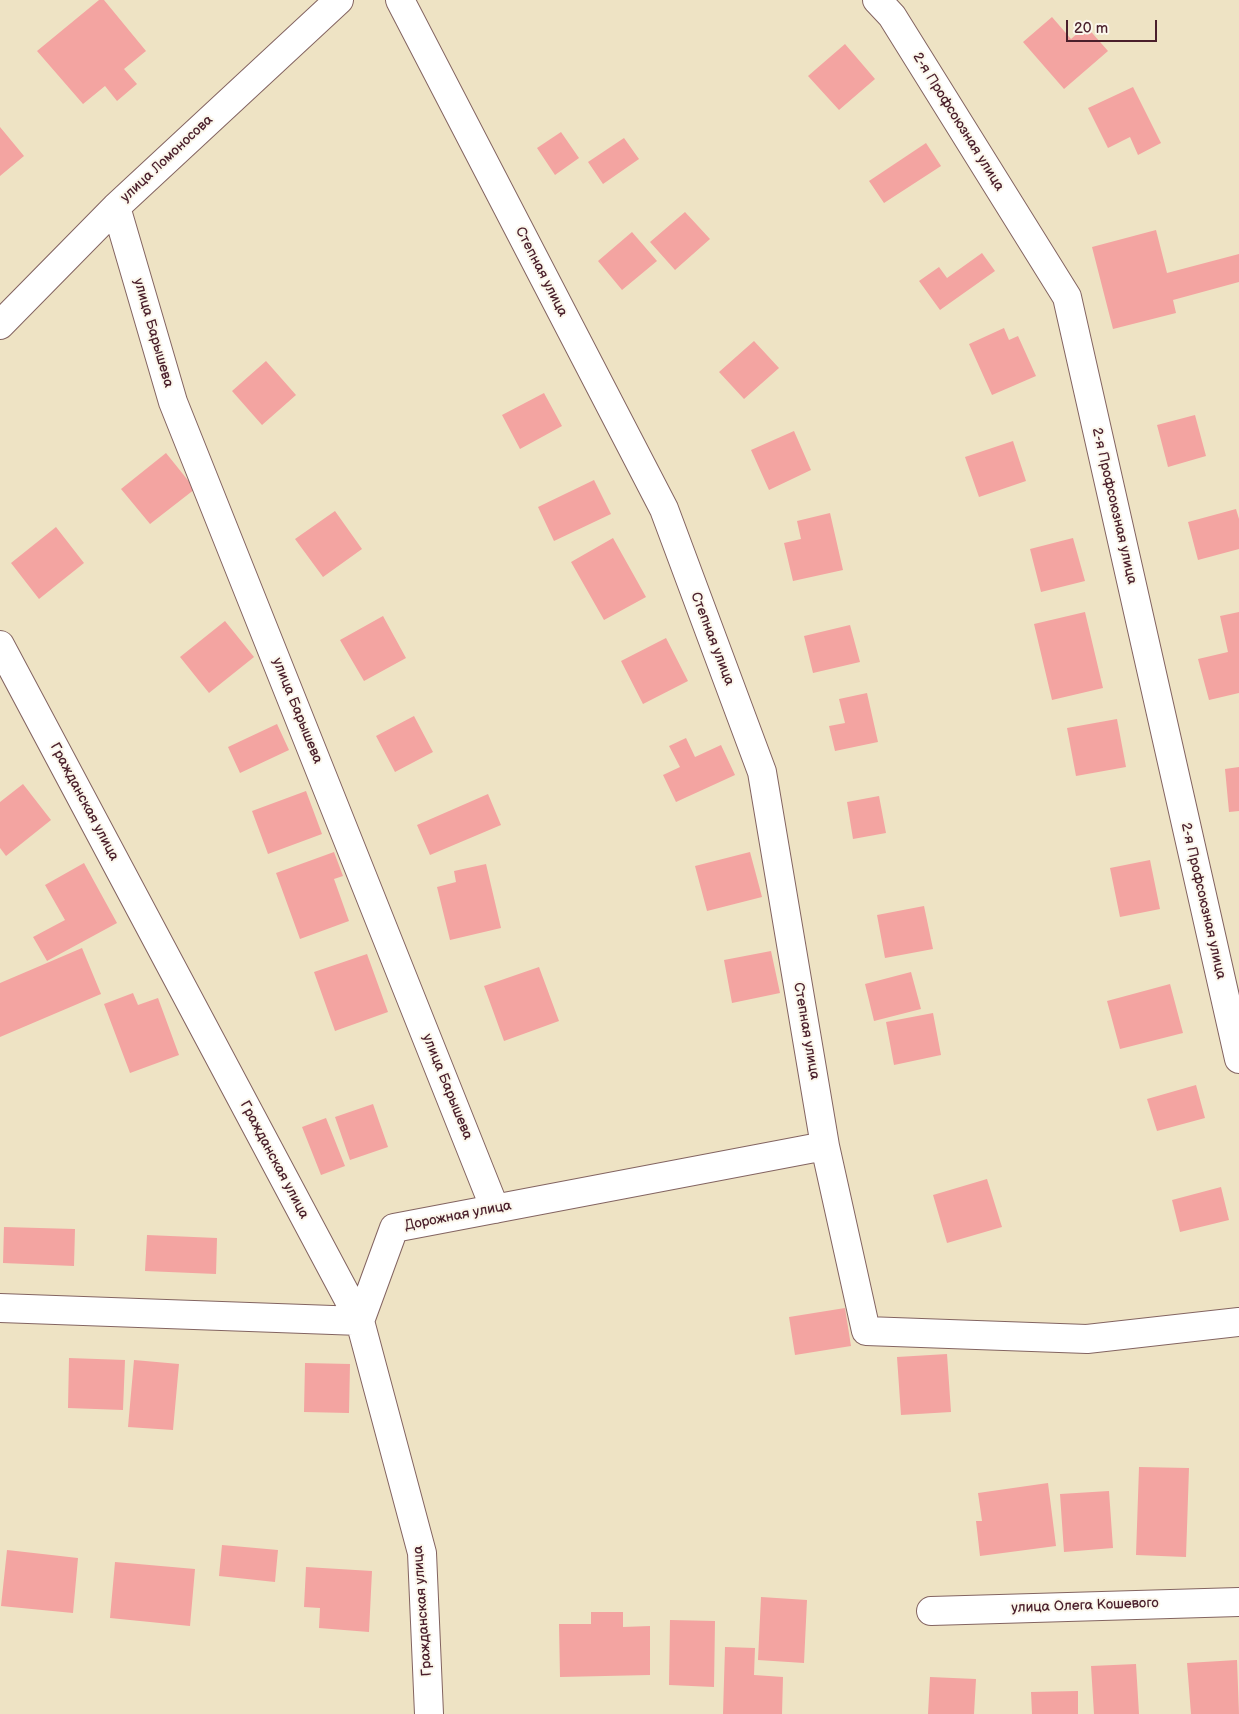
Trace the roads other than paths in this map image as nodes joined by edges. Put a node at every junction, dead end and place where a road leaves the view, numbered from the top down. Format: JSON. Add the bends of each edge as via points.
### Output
{"nodes":[{"id":1,"x":339,"y":0,"type":"edge"},
{"id":2,"x":400,"y":0,"type":"edge"},
{"id":3,"x":877,"y":0,"type":"edge"},
{"id":4,"x":116,"y":207,"type":"junction"},
{"id":5,"x":0,"y":325,"type":"edge"},
{"id":6,"x":0,"y":645,"type":"edge"},
{"id":7,"x":1239,"y":1059,"type":"edge"},
{"id":8,"x":825,"y":1146,"type":"junction"},
{"id":9,"x":495,"y":1209,"type":"junction"},
{"id":10,"x":0,"y":1308,"type":"edge"},
{"id":11,"x":360,"y":1321,"type":"junction"},
{"id":12,"x":1239,"y":1322,"type":"edge"},
{"id":13,"x":1239,"y":1602,"type":"edge"},
{"id":14,"x":931,"y":1611,"type":"dead end"},
{"id":15,"x":429,"y":1714,"type":"edge"}],
"edges":[{"from":1,"to":4,"type":"street","name":"улица Ломоносова"},
{"from":2,"to":8,"type":"street","name":"Степная улица","via":[[664,509],[762,772]]},
{"from":3,"to":7,"type":"street","name":"2-я Профсоюзная улица","via":[[892,16],[1067,297]]},
{"from":4,"to":5,"type":"street","name":"улица Ломоносова"},
{"from":4,"to":9,"type":"street","name":"улица Барышева","via":[[173,402]]},
{"from":6,"to":11,"type":"street","name":"Гражданская улица"},
{"from":8,"to":9,"type":"street","name":"Дорожная улица"},
{"from":8,"to":12,"type":"street","name":"Степная улица","via":[[866,1331],[1087,1339]]},
{"from":9,"to":11,"type":"street","name":"Дорожная улица","via":[[394,1228]]},
{"from":10,"to":11,"type":"street"},
{"from":11,"to":15,"type":"street","name":"Гражданская улица","via":[[422,1553]]},
{"from":13,"to":14,"type":"street","name":"улица Олега Кошевого"}]}
